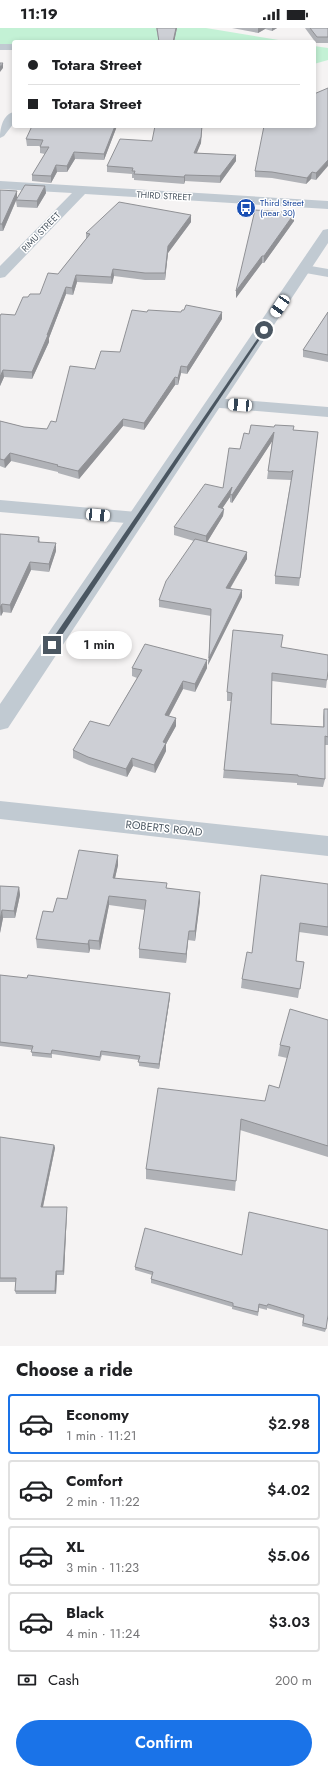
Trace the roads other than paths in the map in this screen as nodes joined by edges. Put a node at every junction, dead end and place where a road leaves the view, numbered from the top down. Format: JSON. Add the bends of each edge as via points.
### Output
{"nodes":[{"id":1,"x":0,"y":47,"type":"edge"},
{"id":2,"x":12,"y":47,"type":"edge"},
{"id":3,"x":12,"y":118,"type":"edge"},
{"id":4,"x":0,"y":134,"type":"edge"},
{"id":5,"x":0,"y":185,"type":"edge"},
{"id":6,"x":81,"y":191,"type":"junction"},
{"id":7,"x":328,"y":205,"type":"edge"},
{"id":8,"x":328,"y":233,"type":"edge"},
{"id":9,"x":0,"y":257,"type":"edge"},
{"id":10,"x":16,"y":258,"type":"junction"},
{"id":11,"x":304,"y":269,"type":"junction"},
{"id":12,"x":328,"y":273,"type":"edge"},
{"id":13,"x":0,"y":274,"type":"edge"},
{"id":14,"x":215,"y":403,"type":"junction"},
{"id":15,"x":328,"y":412,"type":"edge"},
{"id":16,"x":0,"y":506,"type":"edge"},
{"id":17,"x":137,"y":518,"type":"junction"},
{"id":18,"x":0,"y":722,"type":"edge"},
{"id":19,"x":0,"y":810,"type":"edge"},
{"id":20,"x":328,"y":846,"type":"edge"}],
"edges":[{"from":1,"to":2,"type":"street"},
{"from":3,"to":4,"type":"street"},
{"from":5,"to":6,"type":"street","name":"THIRD STREET"},
{"from":6,"to":7,"type":"street","name":"THIRD STREET"},
{"from":6,"to":10,"type":"street","name":"RIMU STREET"},
{"from":8,"to":11,"type":"street"},
{"from":9,"to":10,"type":"street"},
{"from":10,"to":13,"type":"street","name":"RIMU STREET"},
{"from":11,"to":12,"type":"street"},
{"from":11,"to":14,"type":"street"},
{"from":14,"to":15,"type":"street"},
{"from":14,"to":17,"type":"street"},
{"from":16,"to":17,"type":"street"},
{"from":17,"to":18,"type":"street"},
{"from":19,"to":20,"type":"street","name":"ROBERTS ROAD"}]}
